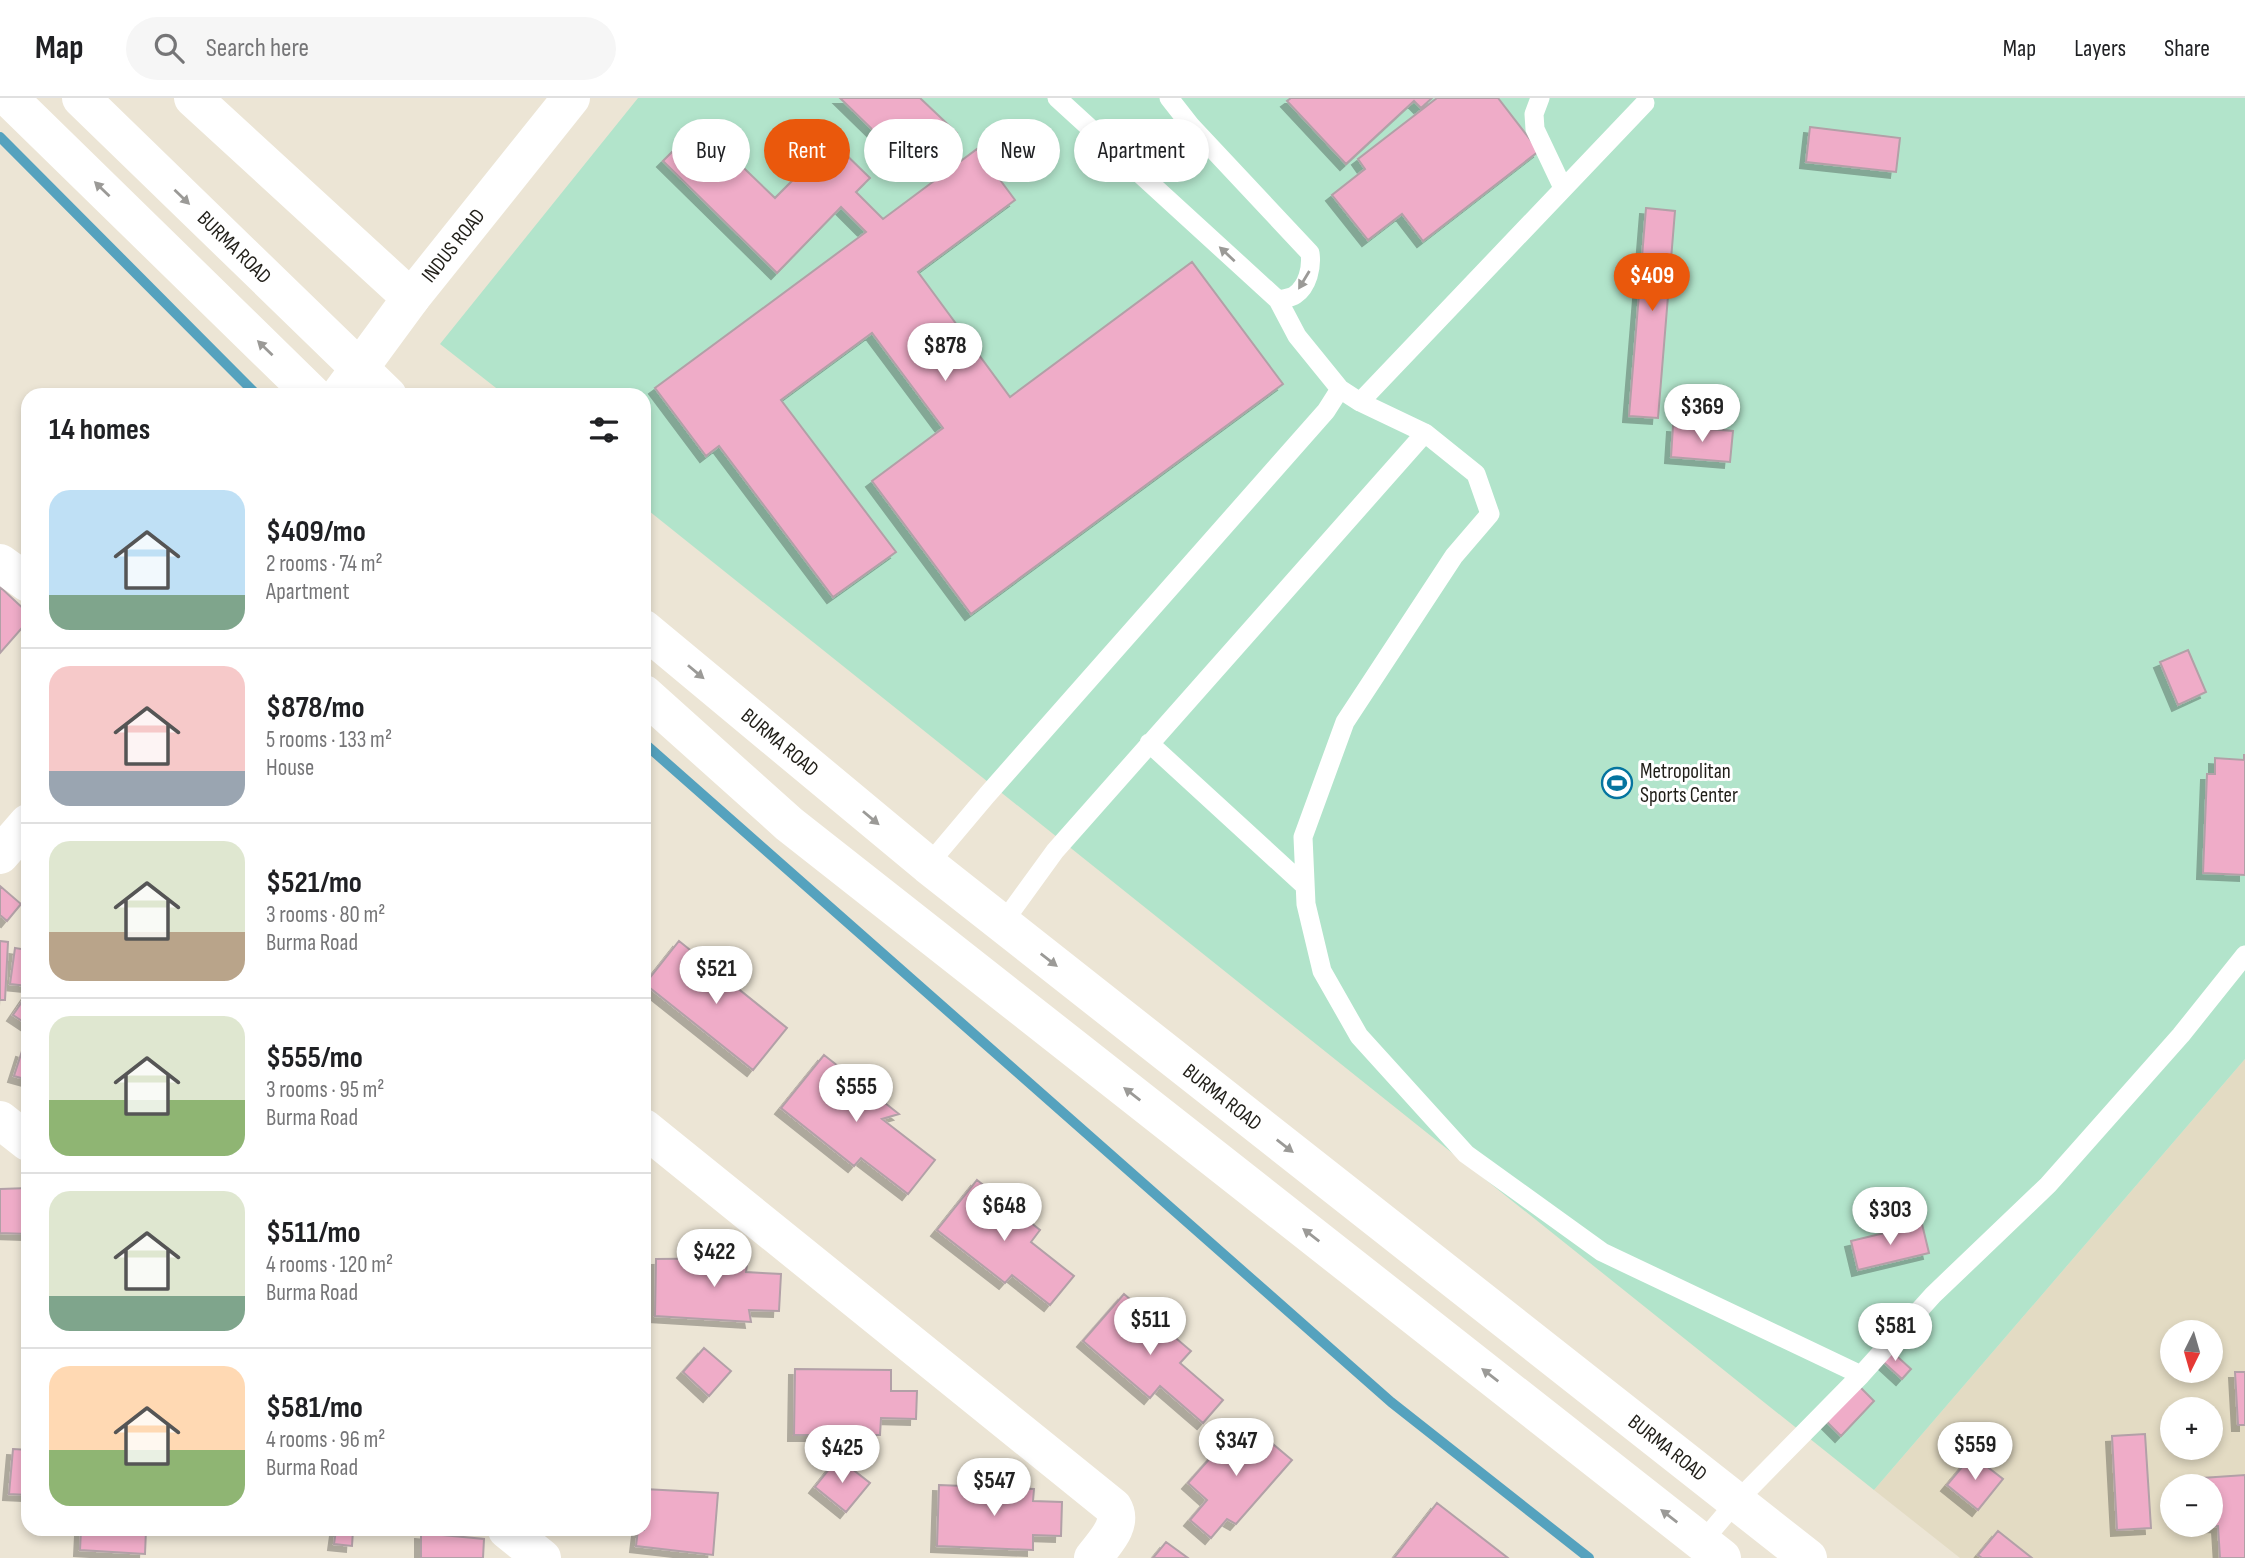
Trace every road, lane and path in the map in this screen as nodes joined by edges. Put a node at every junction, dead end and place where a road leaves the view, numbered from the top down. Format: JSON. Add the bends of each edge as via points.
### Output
{"nodes":[{"id":1,"x":9,"y":98,"type":"edge"},
{"id":2,"x":81,"y":98,"type":"edge"},
{"id":3,"x":193,"y":98,"type":"edge"},
{"id":4,"x":571,"y":98,"type":"edge"},
{"id":5,"x":1057,"y":98,"type":"edge"},
{"id":6,"x":1168,"y":98,"type":"edge"},
{"id":7,"x":1540,"y":98,"type":"edge"},
{"id":8,"x":1645,"y":103,"type":"dead end"},
{"id":9,"x":1563,"y":188,"type":"junction"},
{"id":10,"x":411,"y":298,"type":"junction"},
{"id":11,"x":1278,"y":300,"type":"junction"},
{"id":12,"x":349,"y":382,"type":"edge"},
{"id":13,"x":306,"y":388,"type":"edge"},
{"id":14,"x":366,"y":388,"type":"edge"},
{"id":15,"x":1340,"y":389,"type":"junction"},
{"id":16,"x":1360,"y":402,"type":"junction"},
{"id":17,"x":1425,"y":433,"type":"junction"},
{"id":18,"x":0,"y":563,"type":"edge"},
{"id":19,"x":21,"y":576,"type":"edge"},
{"id":20,"x":651,"y":635,"type":"edge"},
{"id":21,"x":651,"y":700,"type":"edge"},
{"id":22,"x":1149,"y":743,"type":"junction"},
{"id":23,"x":21,"y":831,"type":"edge"},
{"id":24,"x":0,"y":855,"type":"edge"},
{"id":25,"x":928,"y":865,"type":"junction"},
{"id":26,"x":1305,"y":886,"type":"junction"},
{"id":27,"x":1002,"y":924,"type":"junction"},
{"id":28,"x":2245,"y":955,"type":"edge"},
{"id":29,"x":0,"y":1120,"type":"edge"},
{"id":30,"x":651,"y":1134,"type":"edge"},
{"id":31,"x":21,"y":1136,"type":"edge"},
{"id":32,"x":1861,"y":1375,"type":"junction"},
{"id":33,"x":1737,"y":1502,"type":"junction"},
{"id":34,"x":514,"y":1536,"type":"edge"},
{"id":35,"x":1712,"y":1550,"type":"edge"},
{"id":36,"x":542,"y":1558,"type":"edge"},
{"id":37,"x":1093,"y":1558,"type":"edge"},
{"id":38,"x":1808,"y":1558,"type":"edge"}],
"edges":[{"from":13,"to":1,"type":"main road","one_way":true},
{"from":2,"to":12,"type":"main road","name":"BURMA ROAD","one_way":true},
{"from":3,"to":10,"type":"main road"},
{"from":4,"to":10,"type":"main road","name":"INDUS ROAD"},
{"from":11,"to":5,"type":"lane","one_way":true},
{"from":6,"to":11,"type":"lane","one_way":true,"via":[[1310,253],[1312,266],[1306,279],[1295,295]]},
{"from":7,"to":9,"type":"lane","via":[[1535,129]]},
{"from":8,"to":9,"type":"lane"},
{"from":9,"to":16,"type":"lane"},
{"from":10,"to":12,"type":"main road","name":"INDUS ROAD"},
{"from":11,"to":15,"type":"lane","via":[[1297,337]]},
{"from":12,"to":14,"type":"main road","name":"BURMA ROAD"},
{"from":15,"to":16,"type":"lane"},
{"from":15,"to":25,"type":"lane","via":[[1326,411]]},
{"from":16,"to":17,"type":"lane"},
{"from":17,"to":22,"type":"lane"},
{"from":17,"to":26,"type":"lane","via":[[1476,474],[1490,514],[1454,556],[1345,722],[1303,836]]},
{"from":18,"to":19,"type":"main road"},
{"from":20,"to":25,"type":"main road","name":"BURMA ROAD","one_way":true},
{"from":35,"to":21,"type":"main road","one_way":true,"via":[[789,824]]},
{"from":22,"to":26,"type":"lane"},
{"from":22,"to":27,"type":"lane","via":[[1055,851]]},
{"from":23,"to":24,"type":"main road"},
{"from":25,"to":27,"type":"main road","name":"BURMA ROAD"},
{"from":26,"to":32,"type":"lane","via":[[1322,971],[1359,1036],[1466,1154],[1602,1252]]},
{"from":27,"to":33,"type":"main road","name":"BURMA ROAD","one_way":true},
{"from":28,"to":32,"type":"lane","via":[[2048,1185],[1933,1296]]},
{"from":29,"to":31,"type":"main road"},
{"from":30,"to":37,"type":"main road","via":[[1113,1507],[1117,1523]]},
{"from":32,"to":33,"type":"lane"},
{"from":33,"to":35,"type":"lane"},
{"from":33,"to":38,"type":"main road","name":"BURMA ROAD"},
{"from":34,"to":36,"type":"main road"}]}
